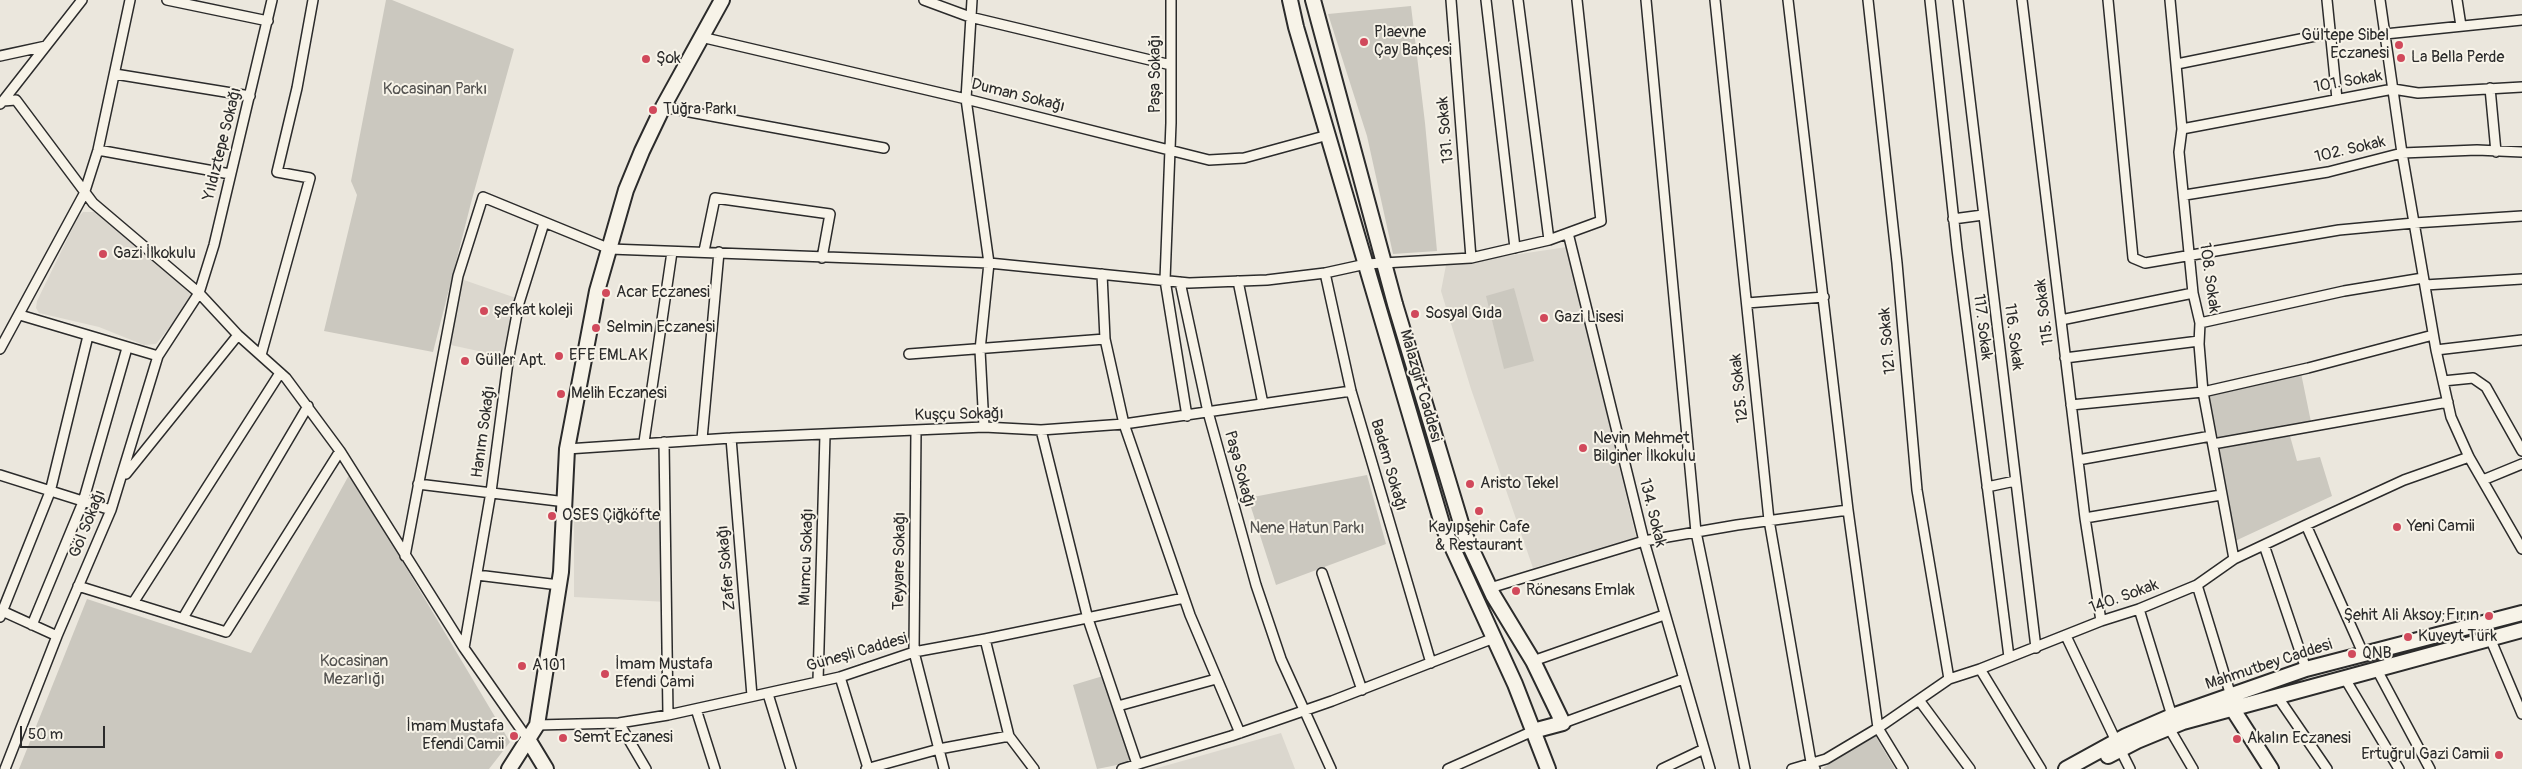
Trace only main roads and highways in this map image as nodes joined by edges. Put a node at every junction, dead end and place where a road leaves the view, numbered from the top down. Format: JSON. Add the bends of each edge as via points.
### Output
{"nodes":[{"id":1,"x":722,"y":0,"type":"edge"},
{"id":2,"x":1290,"y":0,"type":"edge"},
{"id":3,"x":1313,"y":0,"type":"edge"},
{"id":4,"x":2522,"y":613,"type":"edge"},
{"id":5,"x":2522,"y":630,"type":"edge"},
{"id":6,"x":2232,"y":702,"type":"junction"},
{"id":7,"x":1533,"y":730,"type":"junction"},
{"id":8,"x":529,"y":741,"type":"junction"},
{"id":9,"x":2118,"y":745,"type":"junction"},
{"id":10,"x":509,"y":769,"type":"edge"},
{"id":11,"x":546,"y":769,"type":"edge"},
{"id":12,"x":1548,"y":769,"type":"edge"},
{"id":13,"x":2066,"y":769,"type":"edge"},
{"id":14,"x":2083,"y":769,"type":"edge"},
{"id":15,"x":2271,"y":769,"type":"edge"}],
"edges":[{"from":1,"to":8,"type":"main road","via":[[662,107],[626,190],[597,291],[566,448],[566,502],[559,584],[537,725]]},
{"from":2,"to":7,"type":"main road","name":"Malazgirt Caddesi","via":[[1443,527]]},
{"from":3,"to":7,"type":"main road","name":"Malazgirt Caddesi","via":[[1383,262],[1464,533],[1563,723]]},
{"from":4,"to":6,"type":"main road","name":"Mahmutbey Caddesi","via":[[2306,669]]},
{"from":5,"to":6,"type":"main road","name":"Mahmutbey Caddesi","via":[[2277,696]]},
{"from":6,"to":9,"type":"main road","name":"Mahmutbey Caddesi","via":[[2170,722]]},
{"from":6,"to":15,"type":"main road"},
{"from":7,"to":12,"type":"main road","name":"Malazgirt Caddesi"},
{"from":8,"to":10,"type":"main road"},
{"from":8,"to":11,"type":"main road"},
{"from":9,"to":13,"type":"main road","name":"Mahmutbey Caddesi"},
{"from":9,"to":14,"type":"main road","name":"Mahmutbey Caddesi"}]}
